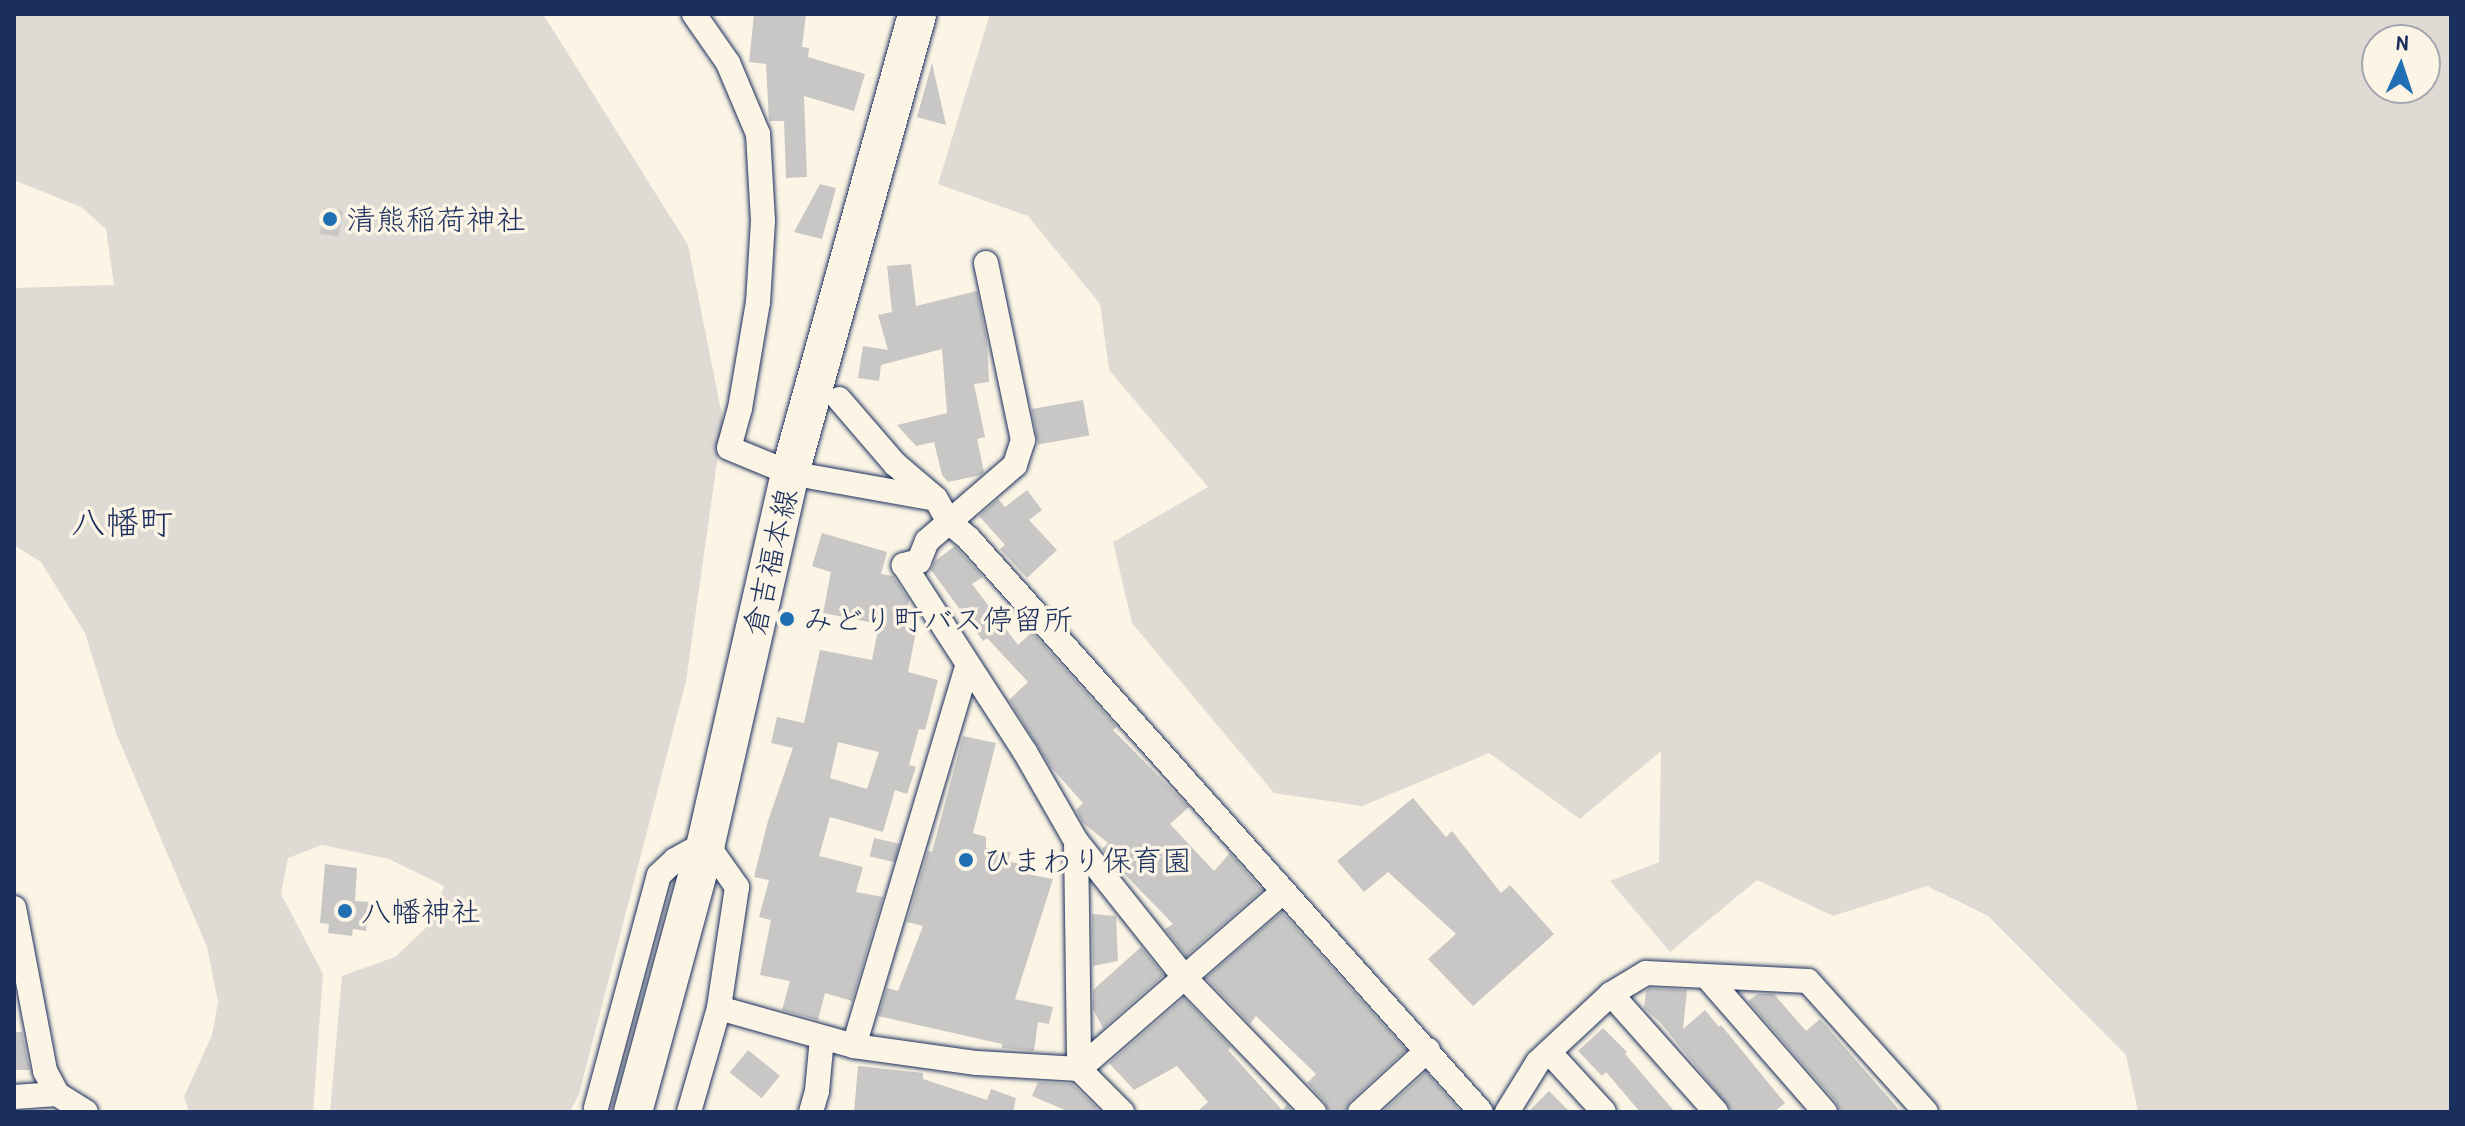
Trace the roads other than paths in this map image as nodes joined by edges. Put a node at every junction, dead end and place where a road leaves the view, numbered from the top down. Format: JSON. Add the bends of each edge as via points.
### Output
{"nodes":[{"id":1,"x":694,"y":14,"type":"edge"},
{"id":2,"x":917,"y":14,"type":"edge"},
{"id":3,"x":986,"y":263,"type":"dead end"},
{"id":4,"x":839,"y":399,"type":"dead end"},
{"id":5,"x":790,"y":473,"type":"junction"},
{"id":6,"x":936,"y":499,"type":"junction"},
{"id":7,"x":949,"y":522,"type":"junction"},
{"id":8,"x":967,"y":667,"type":"junction"},
{"id":9,"x":1076,"y":841,"type":"junction"},
{"id":10,"x":706,"y":843,"type":"junction"},
{"id":11,"x":1284,"y":891,"type":"junction"},
{"id":12,"x":14,"y":908,"type":"edge"},
{"id":13,"x":1185,"y":978,"type":"junction"},
{"id":14,"x":1708,"y":978,"type":"junction"},
{"id":15,"x":1611,"y":994,"type":"junction"},
{"id":16,"x":719,"y":1008,"type":"junction"},
{"id":17,"x":822,"y":1038,"type":"junction"},
{"id":18,"x":854,"y":1046,"type":"junction"},
{"id":19,"x":1428,"y":1050,"type":"junction"},
{"id":20,"x":1549,"y":1052,"type":"junction"},
{"id":21,"x":1079,"y":1069,"type":"junction"},
{"id":22,"x":57,"y":1094,"type":"junction"},
{"id":23,"x":14,"y":1097,"type":"edge"},
{"id":24,"x":596,"y":1108,"type":"dead end"},
{"id":25,"x":86,"y":1112,"type":"edge"},
{"id":26,"x":633,"y":1112,"type":"edge"},
{"id":27,"x":689,"y":1112,"type":"edge"},
{"id":28,"x":811,"y":1112,"type":"edge"},
{"id":29,"x":1122,"y":1112,"type":"edge"},
{"id":30,"x":1314,"y":1112,"type":"edge"},
{"id":31,"x":1360,"y":1112,"type":"edge"},
{"id":32,"x":1481,"y":1112,"type":"edge"},
{"id":33,"x":1507,"y":1112,"type":"edge"},
{"id":34,"x":1604,"y":1112,"type":"edge"},
{"id":35,"x":1716,"y":1112,"type":"edge"},
{"id":36,"x":1825,"y":1112,"type":"edge"},
{"id":37,"x":1926,"y":1112,"type":"edge"}],
"edges":[{"from":1,"to":5,"type":"street","via":[[728,63],[758,134],[763,221],[758,302],[729,448]]},
{"from":2,"to":5,"type":"main road","name":"倉吉福本線"},
{"from":3,"to":7,"type":"street","via":[[1023,440],[1015,465]]},
{"from":4,"to":6,"type":"street","via":[[895,464]]},
{"from":5,"to":6,"type":"street"},
{"from":5,"to":10,"type":"main road","name":"倉吉福本線"},
{"from":6,"to":7,"type":"street"},
{"from":7,"to":8,"type":"street","via":[[927,541],[919,561],[904,565]]},
{"from":7,"to":11,"type":"street"},
{"from":8,"to":9,"type":"street","via":[[1025,752]]},
{"from":8,"to":18,"type":"street"},
{"from":9,"to":13,"type":"street"},
{"from":9,"to":21,"type":"street"},
{"from":10,"to":16,"type":"street","via":[[737,887]]},
{"from":10,"to":24,"type":"street","via":[[659,875]]},
{"from":10,"to":26,"type":"main road","name":"倉吉福本線"},
{"from":11,"to":13,"type":"street"},
{"from":11,"to":19,"type":"street"},
{"from":12,"to":22,"type":"street","via":[[45,1071]]},
{"from":13,"to":21,"type":"street"},
{"from":13,"to":30,"type":"street"},
{"from":14,"to":15,"type":"street","via":[[1646,973]]},
{"from":14,"to":36,"type":"street"},
{"from":14,"to":37,"type":"street","via":[[1808,981]]},
{"from":15,"to":20,"type":"street"},
{"from":15,"to":35,"type":"street"},
{"from":16,"to":17,"type":"street"},
{"from":16,"to":27,"type":"street"},
{"from":17,"to":18,"type":"street"},
{"from":17,"to":28,"type":"street"},
{"from":18,"to":21,"type":"street","via":[[977,1063]]},
{"from":19,"to":31,"type":"street"},
{"from":19,"to":32,"type":"street"},
{"from":20,"to":33,"type":"street"},
{"from":20,"to":34,"type":"street"},
{"from":21,"to":29,"type":"street"},
{"from":22,"to":23,"type":"street"},
{"from":22,"to":25,"type":"street"}]}
